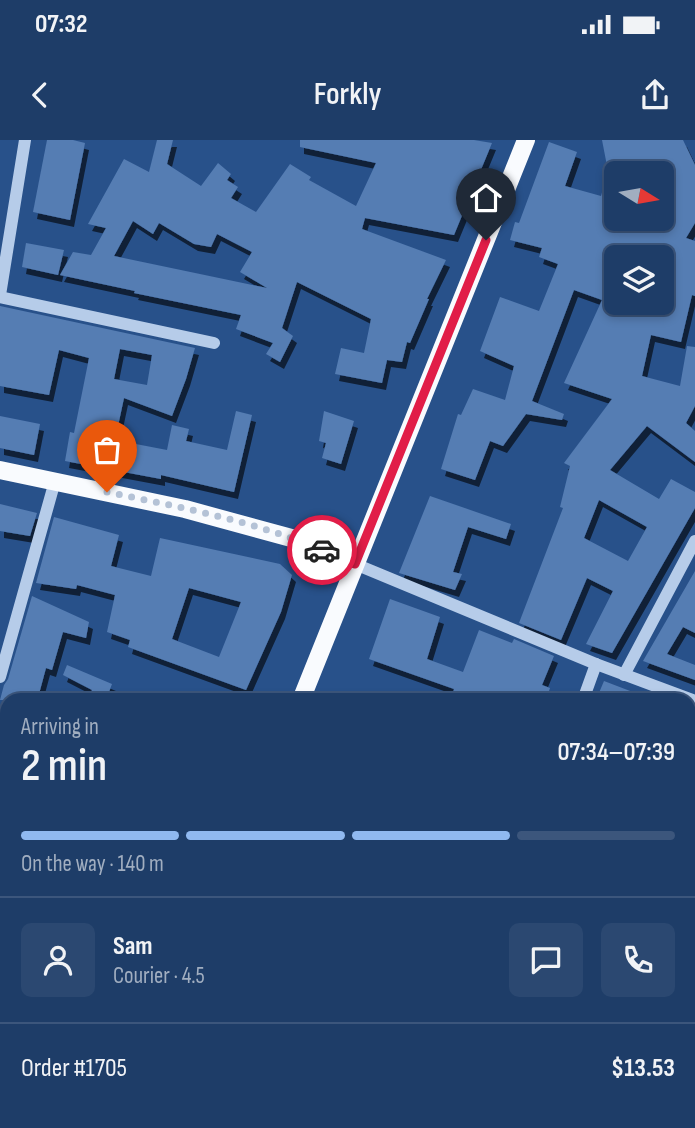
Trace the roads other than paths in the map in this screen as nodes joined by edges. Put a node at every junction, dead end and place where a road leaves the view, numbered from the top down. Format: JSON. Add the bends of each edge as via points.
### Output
{"nodes":[{"id":1,"x":26,"y":140,"type":"edge"},
{"id":2,"x":526,"y":140,"type":"edge"},
{"id":3,"x":0,"y":296,"type":"edge"},
{"id":4,"x":214,"y":343,"type":"dead end"},
{"id":5,"x":0,"y":470,"type":"edge"},
{"id":6,"x":55,"y":481,"type":"junction"},
{"id":7,"x":695,"y":541,"type":"edge"},
{"id":8,"x":355,"y":564,"type":"junction"},
{"id":9,"x":596,"y":664,"type":"junction"},
{"id":10,"x":624,"y":675,"type":"junction"},
{"id":11,"x":0,"y":677,"type":"edge"},
{"id":12,"x":304,"y":693,"type":"edge"},
{"id":13,"x":586,"y":693,"type":"edge"},
{"id":14,"x":673,"y":693,"type":"edge"}],
"edges":[{"from":1,"to":3,"type":"street"},
{"from":2,"to":8,"type":"main road"},
{"from":3,"to":4,"type":"street"},
{"from":5,"to":6,"type":"main road"},
{"from":6,"to":8,"type":"main road","via":[[295,539]]},
{"from":6,"to":11,"type":"street"},
{"from":7,"to":10,"type":"street"},
{"from":8,"to":9,"type":"street"},
{"from":8,"to":12,"type":"main road"},
{"from":9,"to":10,"type":"street"},
{"from":9,"to":13,"type":"street"},
{"from":10,"to":14,"type":"street"}]}
